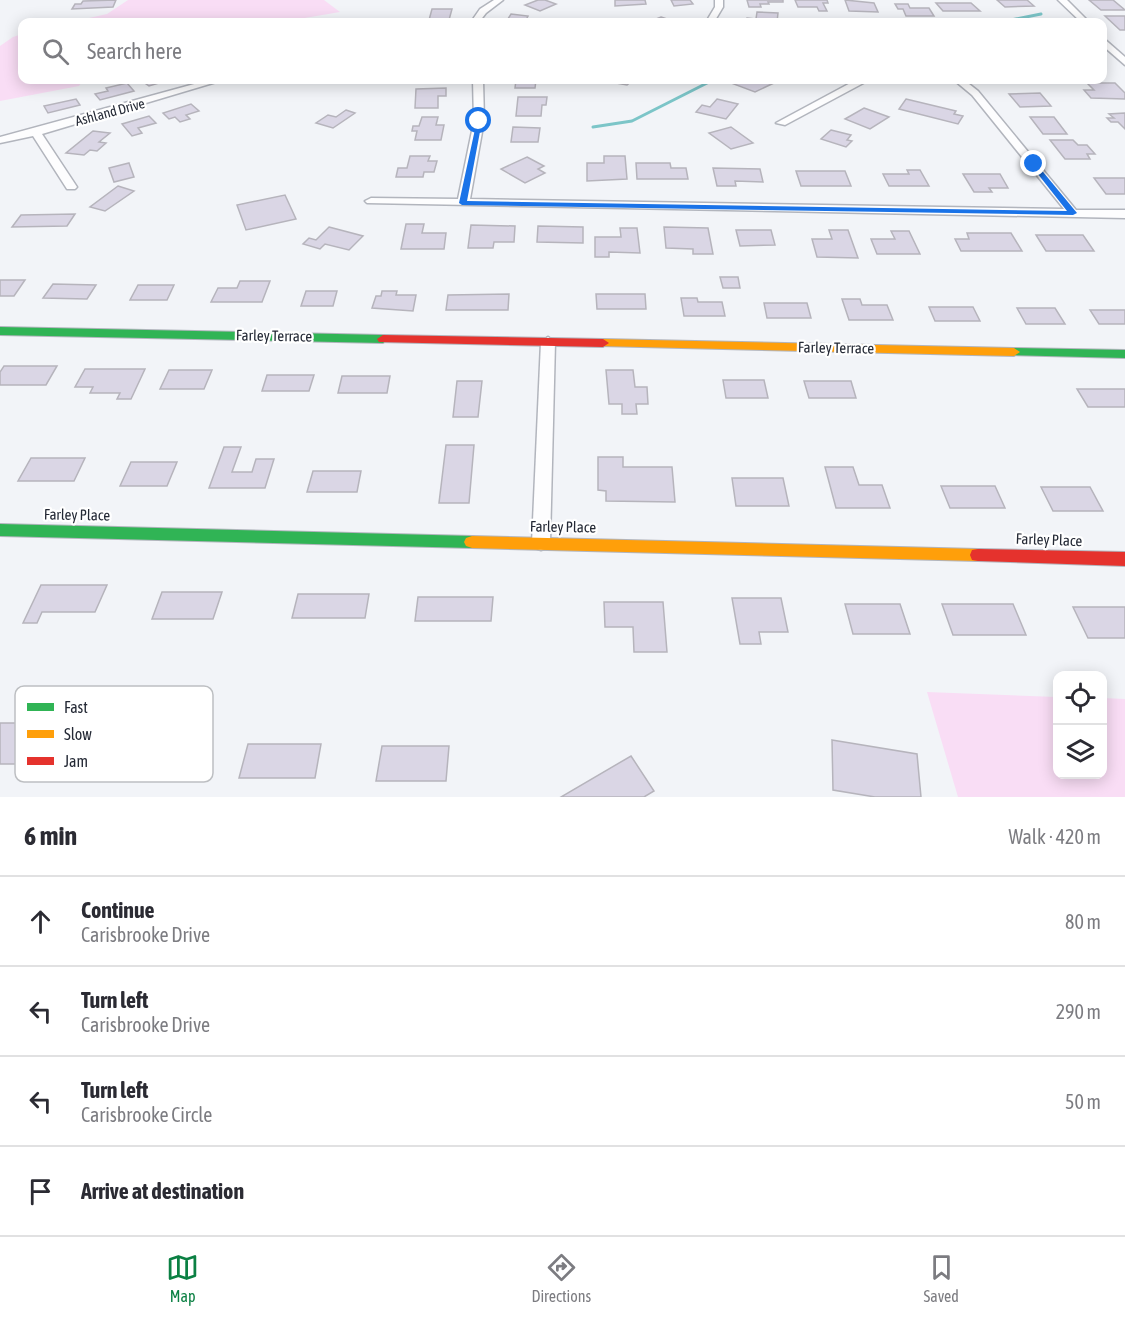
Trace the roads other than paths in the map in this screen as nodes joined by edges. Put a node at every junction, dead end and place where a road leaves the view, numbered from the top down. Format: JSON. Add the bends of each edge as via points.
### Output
{"nodes":[{"id":1,"x":498,"y":0,"type":"edge"},
{"id":2,"x":720,"y":0,"type":"edge"},
{"id":3,"x":1062,"y":0,"type":"edge"},
{"id":4,"x":478,"y":18,"type":"edge"},
{"id":5,"x":713,"y":18,"type":"edge"},
{"id":6,"x":1081,"y":18,"type":"edge"},
{"id":7,"x":1107,"y":45,"type":"edge"},
{"id":8,"x":1125,"y":62,"type":"edge"},
{"id":9,"x":206,"y":84,"type":"edge"},
{"id":10,"x":478,"y":84,"type":"edge"},
{"id":11,"x":853,"y":84,"type":"edge"},
{"id":12,"x":964,"y":84,"type":"edge"},
{"id":13,"x":781,"y":123,"type":"dead end"},
{"id":14,"x":36,"y":132,"type":"junction"},
{"id":15,"x":0,"y":140,"type":"edge"},
{"id":16,"x":71,"y":187,"type":"dead end"},
{"id":17,"x":371,"y":201,"type":"dead end"},
{"id":18,"x":462,"y":203,"type":"junction"},
{"id":19,"x":1073,"y":213,"type":"junction"},
{"id":20,"x":1125,"y":214,"type":"edge"},
{"id":21,"x":0,"y":331,"type":"edge"},
{"id":22,"x":548,"y":342,"type":"junction"},
{"id":23,"x":1125,"y":354,"type":"edge"},
{"id":24,"x":0,"y":530,"type":"edge"},
{"id":25,"x":541,"y":543,"type":"junction"},
{"id":26,"x":1125,"y":559,"type":"edge"}],
"edges":[{"from":1,"to":4,"type":"street"},
{"from":2,"to":5,"type":"street"},
{"from":3,"to":6,"type":"street"},
{"from":7,"to":8,"type":"street"},
{"from":9,"to":14,"type":"street","name":"Ashland Drive"},
{"from":10,"to":18,"type":"street","via":[[479,121]]},
{"from":11,"to":13,"type":"street"},
{"from":12,"to":19,"type":"street"},
{"from":14,"to":15,"type":"street","name":"Ashland Drive"},
{"from":14,"to":16,"type":"street"},
{"from":17,"to":18,"type":"street"},
{"from":18,"to":19,"type":"street"},
{"from":19,"to":20,"type":"street"},
{"from":21,"to":22,"type":"street","name":"Farley Terrace"},
{"from":22,"to":23,"type":"street","name":"Farley Terrace"},
{"from":22,"to":25,"type":"street"},
{"from":24,"to":25,"type":"street","name":"Farley Place"},
{"from":25,"to":26,"type":"street","name":"Farley Place"}]}
